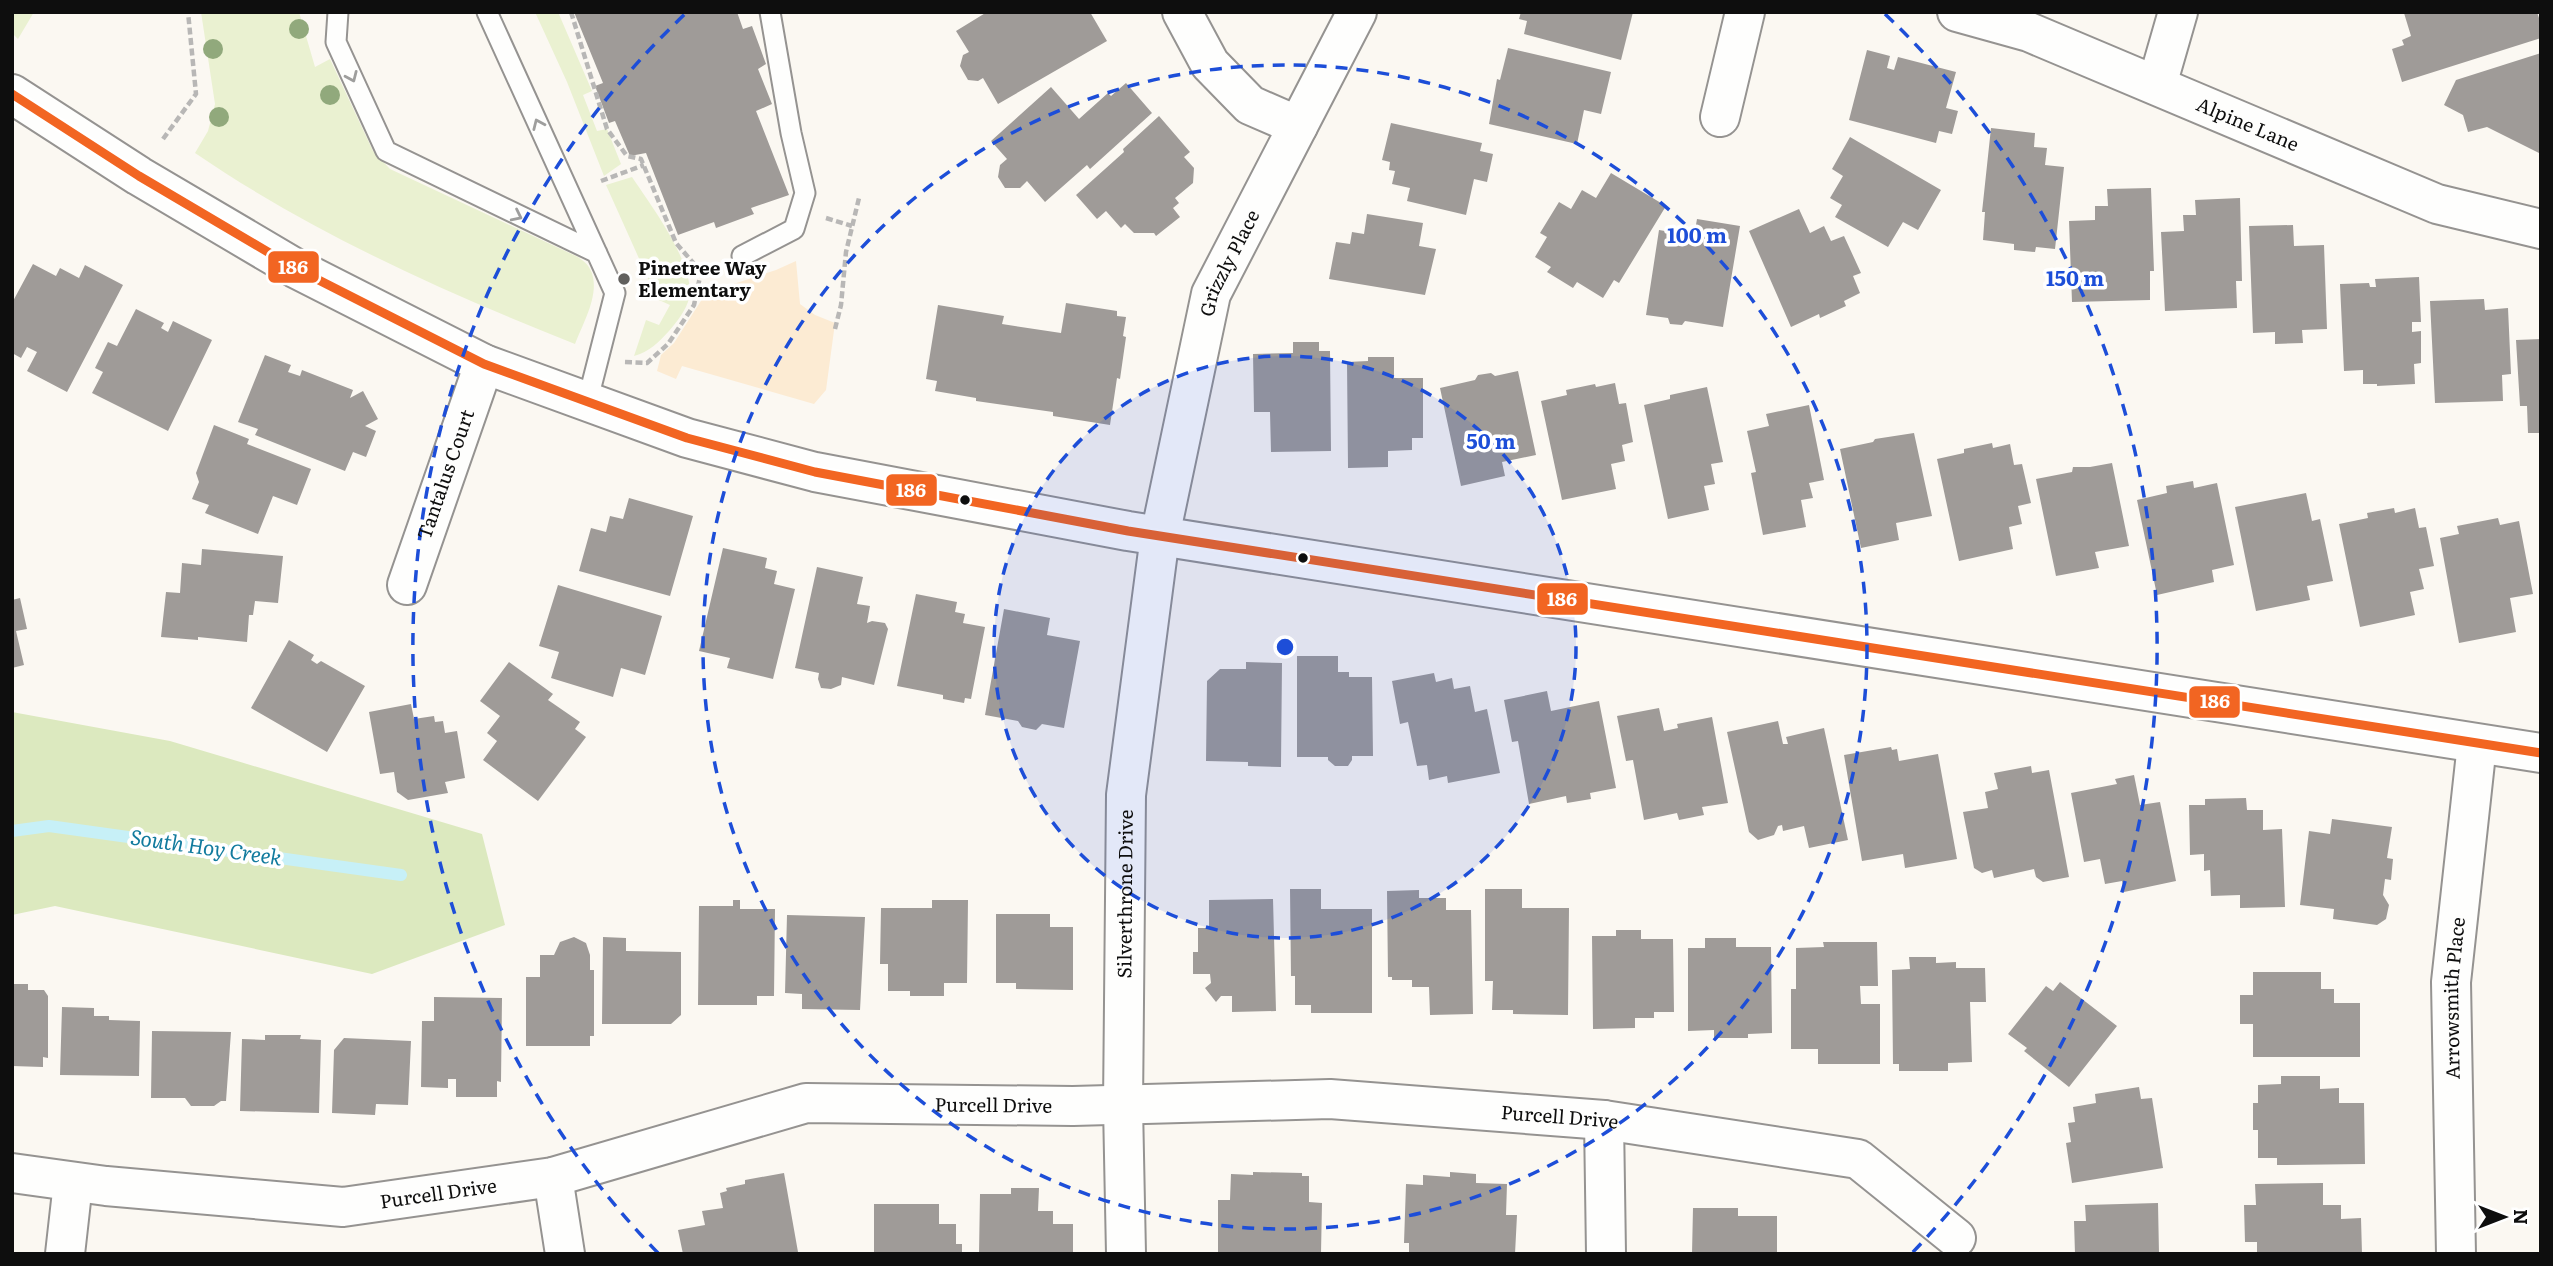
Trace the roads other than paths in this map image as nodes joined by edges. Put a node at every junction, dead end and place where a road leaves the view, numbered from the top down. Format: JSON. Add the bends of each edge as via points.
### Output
{"nodes":[{"id":1,"x":338,"y":12,"type":"edge"},
{"id":2,"x":487,"y":12,"type":"edge"},
{"id":3,"x":770,"y":12,"type":"edge"},
{"id":4,"x":1182,"y":12,"type":"edge"},
{"id":5,"x":1357,"y":12,"type":"edge"},
{"id":6,"x":1745,"y":12,"type":"edge"},
{"id":7,"x":1957,"y":12,"type":"edge"},
{"id":8,"x":2178,"y":12,"type":"edge"},
{"id":9,"x":2157,"y":85,"type":"junction"},
{"id":10,"x":12,"y":94,"type":"edge"},
{"id":11,"x":1720,"y":117,"type":"dead end"},
{"id":12,"x":1298,"y":127,"type":"junction"},
{"id":13,"x":2541,"y":229,"type":"edge"},
{"id":14,"x":597,"y":253,"type":"junction"},
{"id":15,"x":742,"y":256,"type":"dead end"},
{"id":16,"x":484,"y":364,"type":"junction"},
{"id":17,"x":587,"y":403,"type":"junction"},
{"id":18,"x":1160,"y":536,"type":"junction"},
{"id":19,"x":407,"y":584,"type":"dead end"},
{"id":20,"x":2477,"y":744,"type":"junction"},
{"id":21,"x":2541,"y":754,"type":"edge"},
{"id":22,"x":1123,"y":1106,"type":"junction"},
{"id":23,"x":1604,"y":1120,"type":"junction"},
{"id":24,"x":12,"y":1173,"type":"edge"},
{"id":25,"x":553,"y":1177,"type":"junction"},
{"id":26,"x":74,"y":1183,"type":"junction"},
{"id":27,"x":1956,"y":1238,"type":"dead end"},
{"id":28,"x":65,"y":1254,"type":"edge"},
{"id":29,"x":565,"y":1254,"type":"edge"},
{"id":30,"x":1126,"y":1254,"type":"edge"},
{"id":31,"x":1606,"y":1254,"type":"edge"},
{"id":32,"x":2456,"y":1254,"type":"edge"}],
"edges":[{"from":1,"to":14,"type":"lane","one_way":true,"via":[[336,42],[386,151]]},
{"from":14,"to":2,"type":"lane","one_way":true},
{"from":3,"to":15,"type":"lane","via":[[805,193],[794,229]]},
{"from":4,"to":12,"type":"street","via":[[1210,64],[1250,105]]},
{"from":5,"to":12,"type":"street","name":"Grizzly Place"},
{"from":6,"to":11,"type":"street"},
{"from":7,"to":9,"type":"street","name":"Alpine Lane","via":[[2029,32]]},
{"from":8,"to":9,"type":"street"},
{"from":9,"to":13,"type":"street","name":"Alpine Lane","via":[[2437,204]]},
{"from":10,"to":16,"type":"street","via":[[295,268]]},
{"from":12,"to":18,"type":"street","name":"Grizzly Place","via":[[1211,294]]},
{"from":14,"to":17,"type":"lane","via":[[615,293]]},
{"from":16,"to":17,"type":"street"},
{"from":16,"to":19,"type":"street","name":"Tantalus Court"},
{"from":17,"to":18,"type":"street","via":[[687,438],[815,472]]},
{"from":18,"to":20,"type":"street"},
{"from":18,"to":22,"type":"street","name":"Silverthrone Drive","via":[[1126,795]]},
{"from":20,"to":21,"type":"street"},
{"from":20,"to":32,"type":"street","name":"Arrowsmith Place","via":[[2451,982]]},
{"from":22,"to":23,"type":"street","name":"Purcell Drive","via":[[1330,1099]]},
{"from":22,"to":25,"type":"street","name":"Purcell Drive","via":[[806,1103]]},
{"from":22,"to":30,"type":"street","name":"Silverthrone Drive"},
{"from":23,"to":27,"type":"street","name":"Purcell Drive","via":[[1858,1159]]},
{"from":23,"to":31,"type":"street"},
{"from":24,"to":26,"type":"street","name":"Purcell Drive"},
{"from":25,"to":26,"type":"street","name":"Purcell Drive","via":[[343,1207]]},
{"from":25,"to":29,"type":"street"},
{"from":26,"to":28,"type":"street"}]}
